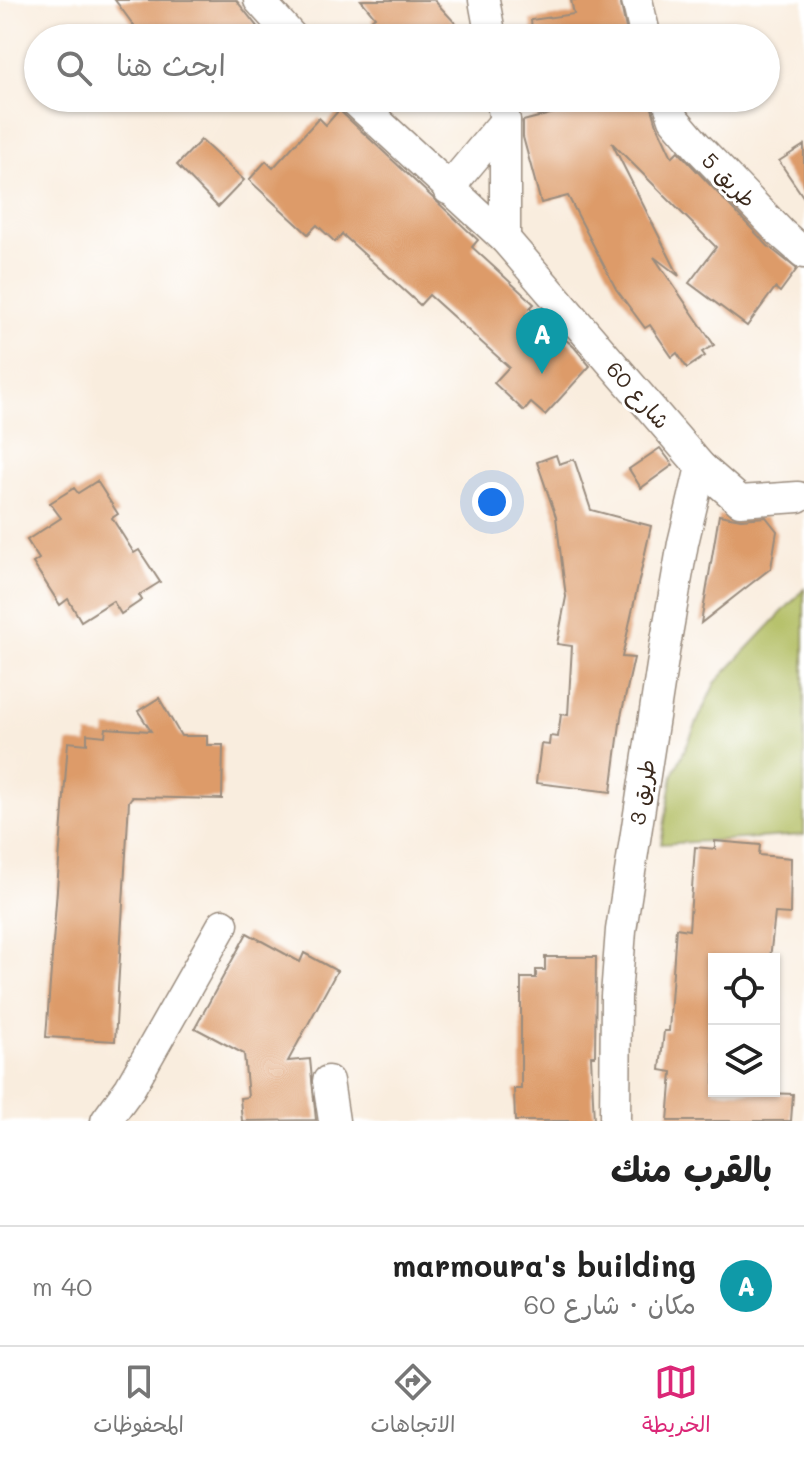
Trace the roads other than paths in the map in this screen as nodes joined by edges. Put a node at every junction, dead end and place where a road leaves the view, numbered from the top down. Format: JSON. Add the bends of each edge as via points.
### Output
{"nodes":[{"id":1,"x":259,"y":0,"type":"edge"},
{"id":2,"x":484,"y":0,"type":"edge"},
{"id":3,"x":637,"y":0,"type":"edge"},
{"id":4,"x":280,"y":24,"type":"edge"},
{"id":5,"x":488,"y":24,"type":"edge"},
{"id":6,"x":643,"y":24,"type":"edge"},
{"id":7,"x":367,"y":112,"type":"edge"},
{"id":8,"x":502,"y":112,"type":"edge"},
{"id":9,"x":503,"y":112,"type":"edge"},
{"id":10,"x":672,"y":112,"type":"edge"},
{"id":11,"x":448,"y":189,"type":"junction"},
{"id":12,"x":505,"y":239,"type":"junction"},
{"id":13,"x":804,"y":253,"type":"edge"},
{"id":14,"x":701,"y":467,"type":"junction"},
{"id":15,"x":798,"y":497,"type":"dead end"},
{"id":16,"x":223,"y":924,"type":"dead end"},
{"id":17,"x":328,"y":1081,"type":"dead end"},
{"id":18,"x":106,"y":1121,"type":"edge"},
{"id":19,"x":334,"y":1121,"type":"edge"},
{"id":20,"x":615,"y":1121,"type":"edge"}],
"edges":[{"from":1,"to":4,"type":"street"},
{"from":2,"to":5,"type":"street"},
{"from":3,"to":6,"type":"street"},
{"from":7,"to":11,"type":"street","name":"شارع 60"},
{"from":8,"to":11,"type":"street"},
{"from":9,"to":12,"type":"street"},
{"from":10,"to":13,"type":"street","name":"طريق 5","via":[[697,146]]},
{"from":11,"to":12,"type":"street","name":"شارع 60"},
{"from":12,"to":14,"type":"street","name":"شارع 60"},
{"from":14,"to":15,"type":"street","name":"شارع 60","via":[[740,501]]},
{"from":14,"to":20,"type":"street","name":"طريق 3","via":[[665,646],[621,930]]},
{"from":16,"to":18,"type":"street"},
{"from":17,"to":19,"type":"street"}]}
